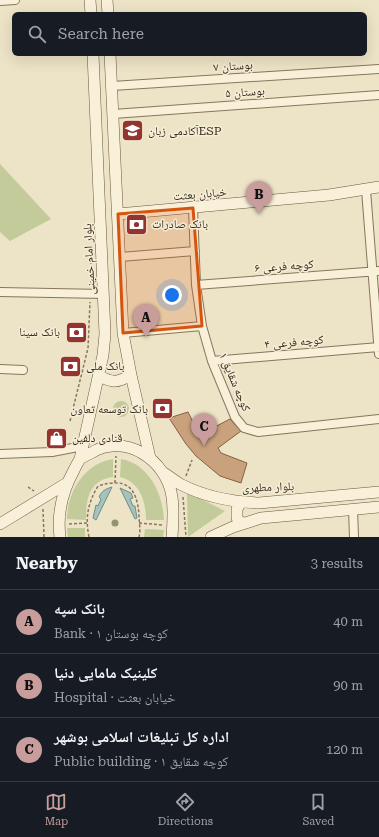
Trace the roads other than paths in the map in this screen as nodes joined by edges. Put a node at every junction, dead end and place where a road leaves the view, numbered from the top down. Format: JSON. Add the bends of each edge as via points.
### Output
{"nodes":[{"id":1,"x":15,"y":0,"type":"edge"},
{"id":2,"x":90,"y":0,"type":"edge"},
{"id":3,"x":107,"y":0,"type":"edge"},
{"id":4,"x":0,"y":1,"type":"edge"},
{"id":5,"x":91,"y":12,"type":"edge"},
{"id":6,"x":108,"y":12,"type":"edge"},
{"id":7,"x":93,"y":56,"type":"edge"},
{"id":8,"x":110,"y":56,"type":"edge"},
{"id":9,"x":379,"y":69,"type":"edge"},
{"id":10,"x":112,"y":86,"type":"junction"},
{"id":11,"x":379,"y":95,"type":"edge"},
{"id":12,"x":113,"y":114,"type":"junction"},
{"id":13,"x":379,"y":187,"type":"edge"},
{"id":14,"x":366,"y":190,"type":"junction"},
{"id":15,"x":193,"y":208,"type":"junction"},
{"id":16,"x":118,"y":214,"type":"junction"},
{"id":17,"x":195,"y":251,"type":"junction"},
{"id":18,"x":120,"y":256,"type":"junction"},
{"id":19,"x":376,"y":271,"type":"edge"},
{"id":20,"x":196,"y":285,"type":"junction"},
{"id":21,"x":0,"y":292,"type":"edge"},
{"id":22,"x":104,"y":294,"type":"junction"},
{"id":23,"x":202,"y":326,"type":"junction"},
{"id":24,"x":123,"y":333,"type":"junction"},
{"id":25,"x":379,"y":347,"type":"edge"},
{"id":26,"x":379,"y":354,"type":"edge"},
{"id":27,"x":212,"y":362,"type":"junction"},
{"id":28,"x":0,"y":368,"type":"edge"},
{"id":29,"x":23,"y":370,"type":"dead end"},
{"id":30,"x":131,"y":375,"type":"junction"},
{"id":31,"x":99,"y":376,"type":"junction"},
{"id":32,"x":379,"y":419,"type":"edge"},
{"id":33,"x":83,"y":446,"type":"junction"},
{"id":34,"x":0,"y":454,"type":"edge"},
{"id":35,"x":150,"y":458,"type":"junction"},
{"id":36,"x":80,"y":460,"type":"junction"},
{"id":37,"x":164,"y":473,"type":"junction"},
{"id":38,"x":67,"y":483,"type":"junction"},
{"id":39,"x":379,"y":492,"type":"edge"},
{"id":40,"x":241,"y":502,"type":"junction"},
{"id":41,"x":379,"y":507,"type":"edge"},
{"id":42,"x":353,"y":509,"type":"junction"},
{"id":43,"x":0,"y":524,"type":"edge"},
{"id":44,"x":242,"y":524,"type":"junction"},
{"id":45,"x":60,"y":537,"type":"edge"},
{"id":46,"x":172,"y":537,"type":"edge"},
{"id":47,"x":211,"y":537,"type":"edge"},
{"id":48,"x":354,"y":537,"type":"edge"}],
"edges":[{"from":1,"to":4,"type":"street"},
{"from":2,"to":5,"type":"street"},
{"from":3,"to":6,"type":"street"},
{"from":7,"to":22,"type":"street","name":"بلوار امام خمینی"},
{"from":8,"to":10,"type":"street"},
{"from":9,"to":10,"type":"street","name":"بوستان ۷"},
{"from":10,"to":12,"type":"street"},
{"from":11,"to":12,"type":"street","name":"بوستان ۵"},
{"from":12,"to":16,"type":"street"},
{"from":13,"to":14,"type":"street","name":"خیابان بعثت"},
{"from":14,"to":15,"type":"street","name":"خیابان بعثت"},
{"from":14,"to":19,"type":"street"},
{"from":15,"to":16,"type":"street","name":"خیابان بعثت"},
{"from":15,"to":17,"type":"street","name":"کوچه شقایق ۱"},
{"from":16,"to":18,"type":"street"},
{"from":17,"to":18,"type":"street"},
{"from":17,"to":20,"type":"street","name":"کوچه شقایق ۱"},
{"from":18,"to":24,"type":"street"},
{"from":19,"to":20,"type":"street","name":"کوچه فرعی ۶"},
{"from":19,"to":25,"type":"street"},
{"from":20,"to":23,"type":"street","name":"کوچه شقایق ۱"},
{"from":21,"to":22,"type":"street"},
{"from":22,"to":31,"type":"street","name":"بلوار امام خمینی","via":[[104,355]]},
{"from":23,"to":24,"type":"street"},
{"from":23,"to":27,"type":"street","name":"کوچه شقایق ۱"},
{"from":24,"to":30,"type":"street"},
{"from":25,"to":26,"type":"street"},
{"from":25,"to":27,"type":"street","name":"کوچه فرعی ۴"},
{"from":27,"to":32,"type":"street","name":"کوچه شقایق ۱","via":[[235,417],[244,428],[258,432]]},
{"from":28,"to":29,"type":"street"},
{"from":30,"to":31,"type":"street","via":[[121,381],[111,382]]},
{"from":30,"to":35,"type":"street"},
{"from":31,"to":33,"type":"street","name":"بلوار امام خمینی"},
{"from":33,"to":34,"type":"street","via":[[52,452]]},
{"from":33,"to":36,"type":"street","name":"بلوار امام خمینی"},
{"from":35,"to":36,"type":"street","via":[[137,450],[123,446],[108,446]]},
{"from":35,"to":37,"type":"street"},
{"from":36,"to":38,"type":"street"},
{"from":37,"to":40,"type":"street","name":"بلوار مطهری","via":[[182,485],[218,498]]},
{"from":37,"to":46,"type":"street","via":[[172,496]]},
{"from":38,"to":43,"type":"street"},
{"from":38,"to":45,"type":"street","via":[[61,504]]},
{"from":39,"to":40,"type":"street","name":"بلوار مطهری","via":[[259,503]]},
{"from":40,"to":44,"type":"street","via":[[237,509],[237,518]]},
{"from":41,"to":42,"type":"street"},
{"from":42,"to":44,"type":"street","via":[[261,518]]},
{"from":42,"to":48,"type":"street"},
{"from":44,"to":47,"type":"street"}]}
